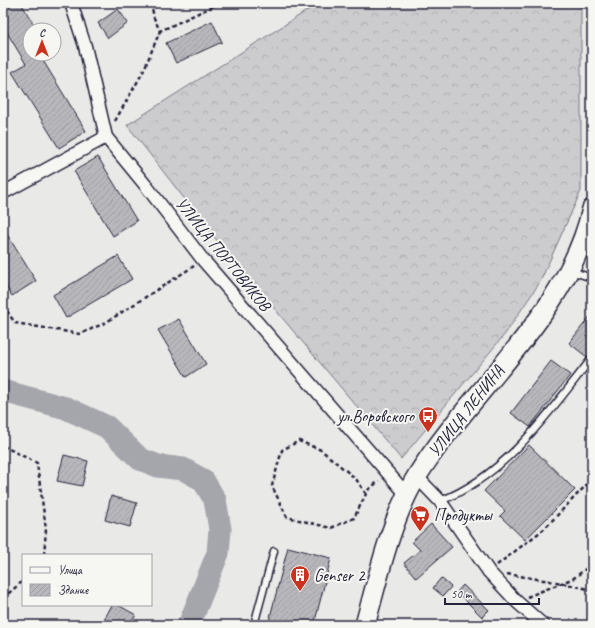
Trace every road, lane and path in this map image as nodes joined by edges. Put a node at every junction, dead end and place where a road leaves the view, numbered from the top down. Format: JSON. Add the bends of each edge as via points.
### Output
{"nodes":[{"id":1,"x":71,"y":3,"type":"edge"},
{"id":2,"x":151,"y":3,"type":"edge"},
{"id":3,"x":220,"y":3,"type":"edge"},
{"id":4,"x":160,"y":31,"type":"junction"},
{"id":5,"x":106,"y":137,"type":"junction"},
{"id":6,"x":3,"y":193,"type":"edge"},
{"id":7,"x":591,"y":219,"type":"edge"},
{"id":8,"x":203,"y":260,"type":"junction"},
{"id":9,"x":569,"y":270,"type":"junction"},
{"id":10,"x":592,"y":278,"type":"edge"},
{"id":11,"x":3,"y":305,"type":"edge"},
{"id":12,"x":592,"y":358,"type":"edge"},
{"id":13,"x":3,"y":446,"type":"edge"},
{"id":14,"x":387,"y":474,"type":"junction"},
{"id":15,"x":417,"y":476,"type":"junction"},
{"id":16,"x":592,"y":479,"type":"edge"},
{"id":17,"x":366,"y":494,"type":"junction"},
{"id":18,"x":407,"y":495,"type":"junction"},
{"id":19,"x":440,"y":501,"type":"junction"},
{"id":20,"x":274,"y":551,"type":"dead end"},
{"id":21,"x":44,"y":554,"type":"edge"},
{"id":22,"x":592,"y":564,"type":"edge"},
{"id":23,"x":489,"y":572,"type":"junction"},
{"id":24,"x":22,"y":582,"type":"edge"},
{"id":25,"x":562,"y":583,"type":"junction"},
{"id":26,"x":592,"y":590,"type":"edge"},
{"id":27,"x":3,"y":598,"type":"edge"},
{"id":28,"x":516,"y":601,"type":"junction"},
{"id":29,"x":254,"y":625,"type":"edge"},
{"id":30,"x":365,"y":625,"type":"edge"},
{"id":31,"x":542,"y":625,"type":"edge"}],
"edges":[{"from":1,"to":5,"type":"street","name":"УЛИЦА ПОРТОВИКОВ","via":[[85,46]]},
{"from":2,"to":4,"type":"path"},
{"from":3,"to":4,"type":"path"},
{"from":4,"to":5,"type":"path","via":[[143,72]]},
{"from":5,"to":6,"type":"street"},
{"from":5,"to":8,"type":"street","name":"УЛИЦА ПОРТОВИКОВ"},
{"from":7,"to":9,"type":"main road","name":"УЛИЦА ЛЕНИНА"},
{"from":8,"to":11,"type":"path","via":[[105,323],[80,334],[15,323]]},
{"from":8,"to":14,"type":"street","name":"УЛИЦА ПОРТОВИКОВ"},
{"from":9,"to":10,"type":"lane"},
{"from":9,"to":15,"type":"main road","name":"УЛИЦА ЛЕНИНА","via":[[538,320],[442,439]]},
{"from":12,"to":19,"type":"lane","via":[[537,428],[508,458],[474,484]]},
{"from":13,"to":21,"type":"path","via":[[37,463],[46,529]]},
{"from":14,"to":17,"type":"path"},
{"from":14,"to":18,"type":"street","name":"УЛИЦА ПОРТОВИКОВ"},
{"from":15,"to":18,"type":"main road","name":"УЛИЦА ЛЕНИНА"},
{"from":15,"to":19,"type":"street"},
{"from":16,"to":23,"type":"path","via":[[544,529]]},
{"from":17,"to":17,"type":"path","via":[[354,518],[331,528],[287,517],[272,486],[282,450],[299,441],[322,450],[356,480]]},
{"from":18,"to":30,"type":"main road","name":"УЛИЦА ЛЕНИНА","via":[[382,562]]},
{"from":19,"to":23,"type":"street"},
{"from":20,"to":29,"type":"lane"},
{"from":22,"to":25,"type":"path","via":[[574,578]]},
{"from":23,"to":25,"type":"path"},
{"from":23,"to":28,"type":"street"},
{"from":24,"to":27,"type":"path"},
{"from":25,"to":26,"type":"path"},
{"from":25,"to":28,"type":"path"},
{"from":28,"to":31,"type":"street"}]}
